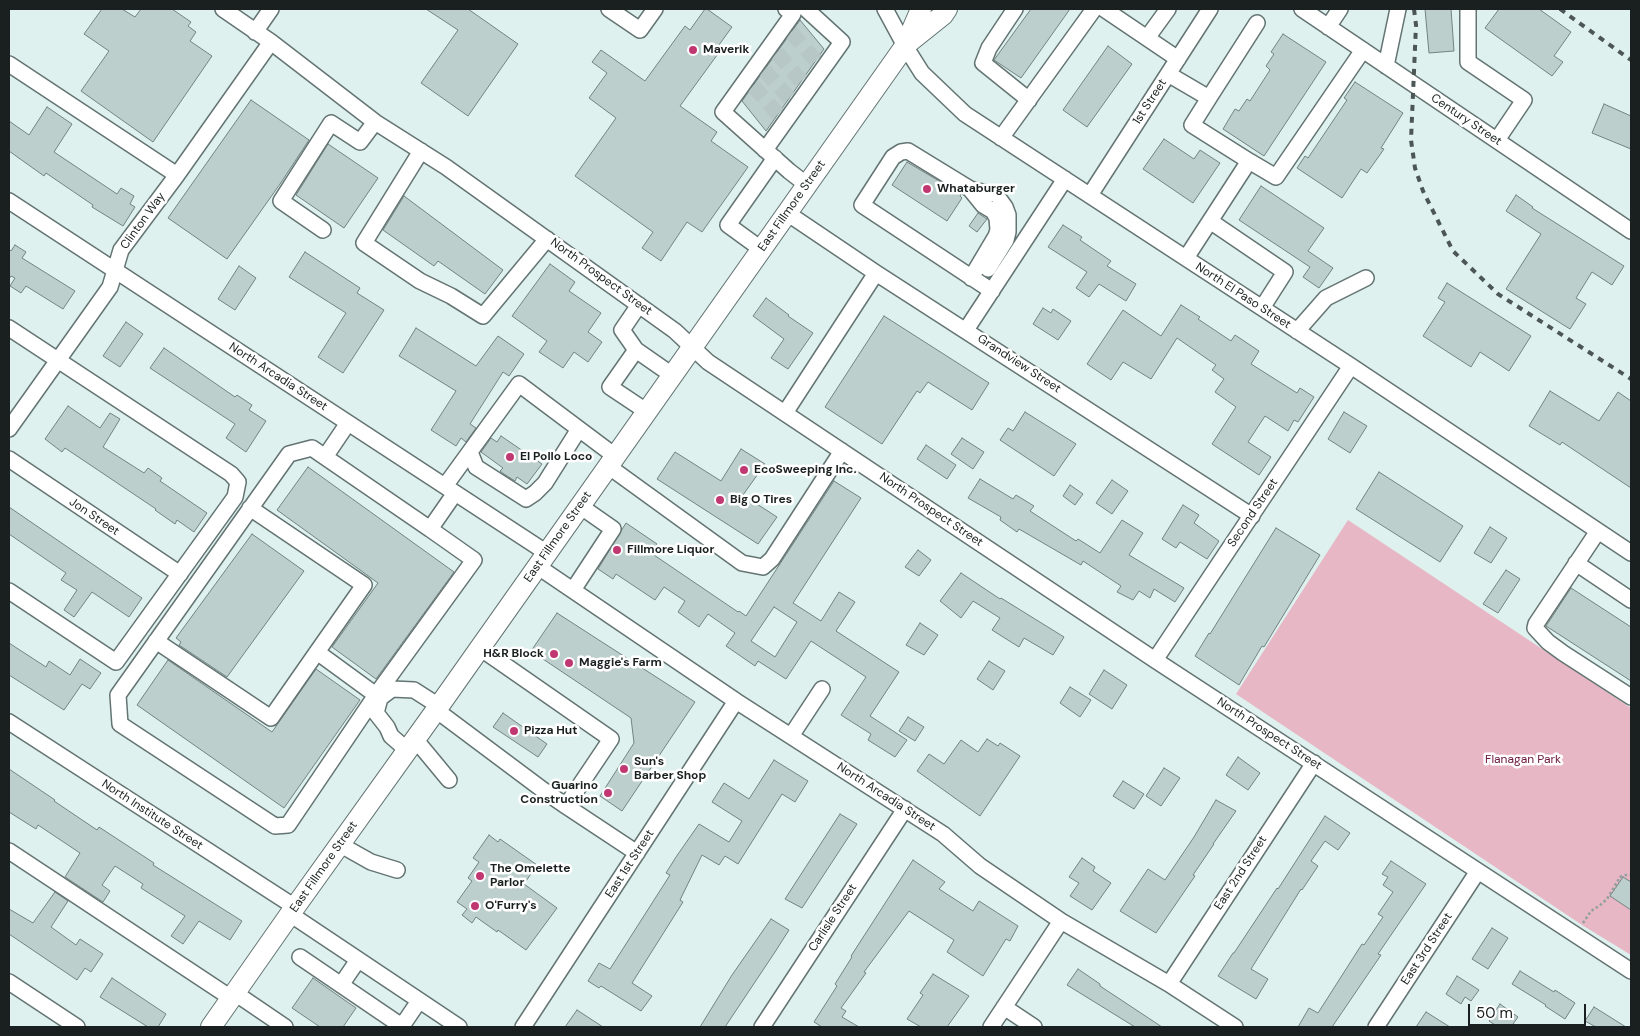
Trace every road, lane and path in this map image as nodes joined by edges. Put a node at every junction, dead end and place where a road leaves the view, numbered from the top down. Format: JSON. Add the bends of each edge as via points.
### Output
{"nodes":[{"id":1,"x":223,"y":9,"type":"edge"},
{"id":2,"x":271,"y":9,"type":"edge"},
{"id":3,"x":610,"y":9,"type":"edge"},
{"id":4,"x":655,"y":9,"type":"edge"},
{"id":5,"x":885,"y":9,"type":"edge"},
{"id":6,"x":921,"y":9,"type":"edge"},
{"id":7,"x":947,"y":9,"type":"edge"},
{"id":8,"x":1016,"y":9,"type":"edge"},
{"id":9,"x":1094,"y":9,"type":"edge"},
{"id":10,"x":1104,"y":9,"type":"edge"},
{"id":11,"x":1168,"y":9,"type":"edge"},
{"id":12,"x":1302,"y":9,"type":"edge"},
{"id":13,"x":1340,"y":9,"type":"edge"},
{"id":14,"x":1398,"y":9,"type":"edge"},
{"id":15,"x":1468,"y":9,"type":"edge"},
{"id":16,"x":1206,"y":10,"type":"edge"},
{"id":17,"x":793,"y":16,"type":"edge"},
{"id":18,"x":1257,"y":23,"type":"dead end"},
{"id":19,"x":1328,"y":27,"type":"junction"},
{"id":20,"x":255,"y":32,"type":"junction"},
{"id":21,"x":1147,"y":38,"type":"junction"},
{"id":22,"x":271,"y":42,"type":"junction"},
{"id":23,"x":905,"y":46,"type":"junction"},
{"id":24,"x":1363,"y":50,"type":"junction"},
{"id":25,"x":1178,"y":59,"type":"junction"},
{"id":26,"x":9,"y":64,"type":"edge"},
{"id":27,"x":1386,"y":66,"type":"junction"},
{"id":28,"x":1168,"y":74,"type":"junction"},
{"id":29,"x":1209,"y":98,"type":"junction"},
{"id":30,"x":1029,"y":100,"type":"junction"},
{"id":31,"x":375,"y":122,"type":"junction"},
{"id":32,"x":1001,"y":138,"type":"junction"},
{"id":33,"x":1496,"y":140,"type":"junction"},
{"id":34,"x":421,"y":151,"type":"junction"},
{"id":35,"x":770,"y":154,"type":"junction"},
{"id":36,"x":1249,"y":161,"type":"junction"},
{"id":37,"x":177,"y":175,"type":"junction"},
{"id":38,"x":1065,"y":179,"type":"junction"},
{"id":39,"x":807,"y":185,"type":"junction"},
{"id":40,"x":970,"y":190,"type":"junction"},
{"id":41,"x":1090,"y":195,"type":"junction"},
{"id":42,"x":9,"y":201,"type":"edge"},
{"id":43,"x":787,"y":213,"type":"junction"},
{"id":44,"x":1210,"y":221,"type":"junction"},
{"id":45,"x":323,"y":230,"type":"dead end"},
{"id":46,"x":1631,"y":231,"type":"edge"},
{"id":47,"x":547,"y":239,"type":"junction"},
{"id":48,"x":761,"y":249,"type":"junction"},
{"id":49,"x":1186,"y":258,"type":"junction"},
{"id":50,"x":114,"y":270,"type":"junction"},
{"id":51,"x":876,"y":273,"type":"junction"},
{"id":52,"x":1366,"y":278,"type":"dead end"},
{"id":53,"x":981,"y":284,"type":"junction"},
{"id":54,"x":639,"y":304,"type":"junction"},
{"id":55,"x":1262,"y":308,"type":"junction"},
{"id":56,"x":9,"y":328,"type":"edge"},
{"id":57,"x":966,"y":330,"type":"junction"},
{"id":58,"x":1296,"y":331,"type":"junction"},
{"id":59,"x":692,"y":347,"type":"junction"},
{"id":60,"x":636,"y":350,"type":"junction"},
{"id":61,"x":58,"y":360,"type":"junction"},
{"id":62,"x":1351,"y":366,"type":"junction"},
{"id":63,"x":672,"y":375,"type":"junction"},
{"id":64,"x":646,"y":411,"type":"junction"},
{"id":65,"x":785,"y":413,"type":"junction"},
{"id":66,"x":348,"y":422,"type":"junction"},
{"id":67,"x":9,"y":429,"type":"edge"},
{"id":68,"x":579,"y":429,"type":"junction"},
{"id":69,"x":842,"y":451,"type":"junction"},
{"id":70,"x":470,"y":452,"type":"junction"},
{"id":71,"x":325,"y":457,"type":"junction"},
{"id":72,"x":9,"y":459,"type":"edge"},
{"id":73,"x":611,"y":461,"type":"junction"},
{"id":74,"x":450,"y":489,"type":"junction"},
{"id":75,"x":580,"y":506,"type":"junction"},
{"id":76,"x":250,"y":508,"type":"junction"},
{"id":77,"x":1252,"y":516,"type":"junction"},
{"id":78,"x":430,"y":529,"type":"junction"},
{"id":79,"x":1598,"y":531,"type":"junction"},
{"id":80,"x":1631,"y":553,"type":"edge"},
{"id":81,"x":542,"y":559,"type":"junction"},
{"id":82,"x":1576,"y":563,"type":"junction"},
{"id":83,"x":180,"y":574,"type":"junction"},
{"id":84,"x":573,"y":590,"type":"junction"},
{"id":85,"x":9,"y":591,"type":"edge"},
{"id":86,"x":1631,"y":600,"type":"edge"},
{"id":87,"x":156,"y":641,"type":"junction"},
{"id":88,"x":480,"y":648,"type":"junction"},
{"id":89,"x":317,"y":652,"type":"junction"},
{"id":90,"x":1155,"y":660,"type":"junction"},
{"id":91,"x":822,"y":689,"type":"dead end"},
{"id":92,"x":378,"y":696,"type":"junction"},
{"id":93,"x":1631,"y":697,"type":"edge"},
{"id":94,"x":736,"y":701,"type":"junction"},
{"id":95,"x":437,"y":708,"type":"junction"},
{"id":96,"x":9,"y":722,"type":"edge"},
{"id":97,"x":791,"y":736,"type":"junction"},
{"id":98,"x":411,"y":744,"type":"junction"},
{"id":99,"x":1314,"y":763,"type":"junction"},
{"id":100,"x":449,"y":780,"type":"dead end"},
{"id":101,"x":566,"y":806,"type":"junction"},
{"id":102,"x":905,"y":809,"type":"junction"},
{"id":103,"x":339,"y":844,"type":"junction"},
{"id":104,"x":9,"y":851,"type":"edge"},
{"id":105,"x":637,"y":853,"type":"junction"},
{"id":106,"x":397,"y":870,"type":"dead end"},
{"id":107,"x":1478,"y":871,"type":"junction"},
{"id":108,"x":1631,"y":875,"type":"edge"},
{"id":109,"x":292,"y":911,"type":"junction"},
{"id":110,"x":1061,"y":921,"type":"junction"},
{"id":111,"x":1582,"y":925,"type":"dead end"},
{"id":112,"x":300,"y":958,"type":"dead end"},
{"id":113,"x":358,"y":960,"type":"junction"},
{"id":114,"x":1631,"y":971,"type":"edge"},
{"id":115,"x":9,"y":982,"type":"edge"},
{"id":116,"x":1169,"y":984,"type":"junction"},
{"id":117,"x":341,"y":985,"type":"junction"},
{"id":118,"x":233,"y":996,"type":"junction"},
{"id":119,"x":419,"y":1001,"type":"junction"},
{"id":120,"x":1004,"y":1007,"type":"junction"},
{"id":121,"x":403,"y":1026,"type":"edge"},
{"id":122,"x":77,"y":1027,"type":"edge"},
{"id":123,"x":211,"y":1027,"type":"edge"},
{"id":124,"x":285,"y":1027,"type":"edge"},
{"id":125,"x":458,"y":1027,"type":"edge"},
{"id":126,"x":523,"y":1027,"type":"edge"},
{"id":127,"x":762,"y":1027,"type":"edge"},
{"id":128,"x":991,"y":1027,"type":"edge"},
{"id":129,"x":1034,"y":1027,"type":"edge"},
{"id":130,"x":1234,"y":1027,"type":"edge"},
{"id":131,"x":1376,"y":1027,"type":"edge"}],
"edges":[{"from":1,"to":20,"type":"street","name":"North Prospect Street"},
{"from":2,"to":20,"type":"street"},
{"from":3,"to":4,"type":"street","via":[[640,30]]},
{"from":5,"to":23,"type":"street","name":"North El Paso Street"},
{"from":6,"to":23,"type":"main road","name":"East Fillmore Street"},
{"from":7,"to":23,"type":"main road","name":"East Fillmore Street"},
{"from":8,"to":30,"type":"street","via":[[989,48],[983,63]]},
{"from":9,"to":30,"type":"street"},
{"from":10,"to":21,"type":"street"},
{"from":11,"to":21,"type":"street"},
{"from":12,"to":19,"type":"street","name":"Century Street"},
{"from":13,"to":19,"type":"street"},
{"from":14,"to":27,"type":"street"},
{"from":15,"to":33,"type":"street","via":[[1468,62],[1524,100]]},
{"from":16,"to":25,"type":"street","name":"1st Street"},
{"from":17,"to":35,"type":"street","via":[[750,82],[723,112]]},
{"from":17,"to":35,"type":"street","via":[[842,42],[819,65],[782,118]]},
{"from":18,"to":29,"type":"street"},
{"from":19,"to":24,"type":"street","name":"Century Street"},
{"from":20,"to":22,"type":"street","name":"North Prospect Street"},
{"from":21,"to":25,"type":"street"},
{"from":22,"to":31,"type":"street","name":"North Prospect Street"},
{"from":22,"to":37,"type":"street","name":"Clinton Way"},
{"from":23,"to":32,"type":"street","name":"North El Paso Street","via":[[922,72],[964,114]]},
{"from":23,"to":39,"type":"main road","name":"East Fillmore Street"},
{"from":24,"to":27,"type":"street","name":"Century Street"},
{"from":24,"to":36,"type":"street","via":[[1276,177]]},
{"from":25,"to":28,"type":"street","name":"1st Street"},
{"from":26,"to":37,"type":"street"},
{"from":27,"to":33,"type":"street","name":"Century Street"},
{"from":28,"to":29,"type":"street"},
{"from":28,"to":41,"type":"street","name":"1st Street"},
{"from":29,"to":36,"type":"street","via":[[1192,125]]},
{"from":30,"to":32,"type":"street"},
{"from":31,"to":34,"type":"street","name":"North Prospect Street"},
{"from":31,"to":45,"type":"street","via":[[360,142],[331,123],[281,201]]},
{"from":32,"to":38,"type":"street","name":"North El Paso Street"},
{"from":33,"to":46,"type":"street","name":"Century Street"},
{"from":34,"to":47,"type":"street","name":"North Prospect Street"},
{"from":34,"to":47,"type":"street","via":[[364,243],[420,281],[483,316]]},
{"from":35,"to":39,"type":"street"},
{"from":35,"to":48,"type":"street","via":[[728,225]]},
{"from":36,"to":44,"type":"street"},
{"from":37,"to":50,"type":"street","name":"Clinton Way","via":[[121,250]]},
{"from":38,"to":41,"type":"street","name":"North El Paso Street"},
{"from":38,"to":53,"type":"street"},
{"from":39,"to":43,"type":"main road","name":"East Fillmore Street"},
{"from":40,"to":53,"type":"street","via":[[997,218],[998,230]]},
{"from":40,"to":53,"type":"street","via":[[995,197],[1008,215],[1006,240]]},
{"from":40,"to":53,"type":"street","via":[[908,151],[893,157],[862,205]]},
{"from":41,"to":49,"type":"street","name":"North El Paso Street"},
{"from":42,"to":50,"type":"street","name":"North Arcadia Street"},
{"from":43,"to":48,"type":"main road","name":"East Fillmore Street"},
{"from":43,"to":51,"type":"street","name":"Grandview Street"},
{"from":44,"to":49,"type":"street"},
{"from":44,"to":55,"type":"street","via":[[1285,272]]},
{"from":47,"to":54,"type":"street","name":"North Prospect Street"},
{"from":48,"to":59,"type":"main road","name":"East Fillmore Street"},
{"from":49,"to":55,"type":"street","name":"North El Paso Street"},
{"from":50,"to":61,"type":"street","name":"Clinton Way","via":[[110,286]]},
{"from":50,"to":66,"type":"street","name":"North Arcadia Street"},
{"from":51,"to":57,"type":"street","name":"Grandview Street"},
{"from":51,"to":65,"type":"street"},
{"from":52,"to":58,"type":"street","via":[[1326,298]]},
{"from":53,"to":57,"type":"street"},
{"from":54,"to":59,"type":"street","name":"North Prospect Street"},
{"from":54,"to":60,"type":"street","via":[[622,330]]},
{"from":55,"to":58,"type":"street","name":"North El Paso Street"},
{"from":56,"to":61,"type":"street"},
{"from":57,"to":77,"type":"street","name":"Grandview Street"},
{"from":58,"to":62,"type":"street","name":"North El Paso Street"},
{"from":59,"to":63,"type":"main road","name":"East Fillmore Street"},
{"from":59,"to":65,"type":"street","name":"North Prospect Street","via":[[708,362]]},
{"from":60,"to":63,"type":"street"},
{"from":60,"to":64,"type":"street","via":[[610,387]]},
{"from":61,"to":67,"type":"street","name":"Clinton Way"},
{"from":61,"to":83,"type":"street","via":[[231,474],[238,482],[235,497]]},
{"from":62,"to":77,"type":"street","name":"Second Street"},
{"from":62,"to":79,"type":"street","name":"North El Paso Street"},
{"from":63,"to":64,"type":"main road","name":"East Fillmore Street"},
{"from":64,"to":73,"type":"main road","name":"East Fillmore Street"},
{"from":65,"to":69,"type":"street","name":"North Prospect Street"},
{"from":66,"to":71,"type":"street"},
{"from":66,"to":74,"type":"street","name":"North Arcadia Street"},
{"from":68,"to":70,"type":"street","via":[[519,384]]},
{"from":68,"to":70,"type":"street","via":[[545,483],[526,499],[476,466]]},
{"from":68,"to":73,"type":"street"},
{"from":69,"to":73,"type":"street","via":[[772,560],[764,567],[742,563]]},
{"from":69,"to":90,"type":"street","name":"North Prospect Street"},
{"from":70,"to":74,"type":"street"},
{"from":71,"to":76,"type":"street","via":[[312,448],[289,454]]},
{"from":71,"to":78,"type":"street"},
{"from":72,"to":83,"type":"street","name":"Jon Street"},
{"from":73,"to":75,"type":"main road","name":"East Fillmore Street"},
{"from":74,"to":78,"type":"street"},
{"from":74,"to":81,"type":"street","name":"North Arcadia Street"},
{"from":75,"to":81,"type":"main road","name":"East Fillmore Street"},
{"from":75,"to":84,"type":"street","via":[[613,529]]},
{"from":76,"to":87,"type":"street"},
{"from":76,"to":89,"type":"street","via":[[364,585]]},
{"from":77,"to":90,"type":"street","name":"Second Street"},
{"from":78,"to":92,"type":"street","via":[[474,560]]},
{"from":79,"to":80,"type":"street","name":"North El Paso Street"},
{"from":79,"to":82,"type":"street"},
{"from":81,"to":84,"type":"street","name":"North Arcadia Street"},
{"from":81,"to":88,"type":"main road","name":"East Fillmore Street"},
{"from":82,"to":86,"type":"street"},
{"from":82,"to":93,"type":"street","via":[[1536,628],[1563,653]]},
{"from":83,"to":85,"type":"street","via":[[116,662]]},
{"from":84,"to":94,"type":"street","name":"North Arcadia Street"},
{"from":87,"to":89,"type":"street","via":[[271,718]]},
{"from":87,"to":92,"type":"street","via":[[118,695],[120,724],[275,826],[288,825]]},
{"from":88,"to":95,"type":"main road","name":"East Fillmore Street"},
{"from":88,"to":101,"type":"street","via":[[611,739]]},
{"from":89,"to":92,"type":"street"},
{"from":90,"to":99,"type":"street","name":"North Prospect Street"},
{"from":91,"to":97,"type":"street"},
{"from":92,"to":95,"type":"street","via":[[392,689],[414,690]]},
{"from":92,"to":98,"type":"street","via":[[376,713],[391,736]]},
{"from":94,"to":97,"type":"street","name":"North Arcadia Street"},
{"from":94,"to":105,"type":"street","name":"East 1st Street"},
{"from":95,"to":98,"type":"main road","name":"East Fillmore Street"},
{"from":95,"to":101,"type":"street"},
{"from":96,"to":109,"type":"street","name":"North Institute Street"},
{"from":97,"to":102,"type":"street","name":"North Arcadia Street"},
{"from":98,"to":100,"type":"street"},
{"from":98,"to":103,"type":"main road","name":"East Fillmore Street"},
{"from":99,"to":107,"type":"street","name":"North Prospect Street"},
{"from":99,"to":116,"type":"street","name":"East 2nd Street"},
{"from":101,"to":105,"type":"street"},
{"from":102,"to":110,"type":"street","name":"North Arcadia Street","via":[[943,834],[980,866]]},
{"from":102,"to":127,"type":"street","name":"Carlisle Street"},
{"from":103,"to":106,"type":"street","via":[[371,862]]},
{"from":103,"to":109,"type":"main road","name":"East Fillmore Street"},
{"from":104,"to":118,"type":"street"},
{"from":105,"to":126,"type":"street","name":"East 1st Street"},
{"from":107,"to":114,"type":"street","name":"North Prospect Street"},
{"from":107,"to":131,"type":"street","name":"East 3rd Street"},
{"from":108,"to":111,"type":"path","via":[[1620,877],[1607,898],[1590,911]]},
{"from":109,"to":113,"type":"street","name":"North Institute Street"},
{"from":109,"to":118,"type":"main road","name":"East Fillmore Street"},
{"from":110,"to":116,"type":"street","name":"North Arcadia Street"},
{"from":110,"to":120,"type":"street"},
{"from":112,"to":117,"type":"street"},
{"from":113,"to":117,"type":"street"},
{"from":113,"to":119,"type":"street","name":"North Institute Street"},
{"from":115,"to":122,"type":"street"},
{"from":116,"to":130,"type":"street","name":"North Arcadia Street"},
{"from":117,"to":121,"type":"street"},
{"from":118,"to":123,"type":"main road","name":"East Fillmore Street"},
{"from":118,"to":124,"type":"street"},
{"from":119,"to":121,"type":"street"},
{"from":119,"to":125,"type":"street","name":"North Institute Street"},
{"from":120,"to":128,"type":"street"},
{"from":120,"to":129,"type":"street"}]}
